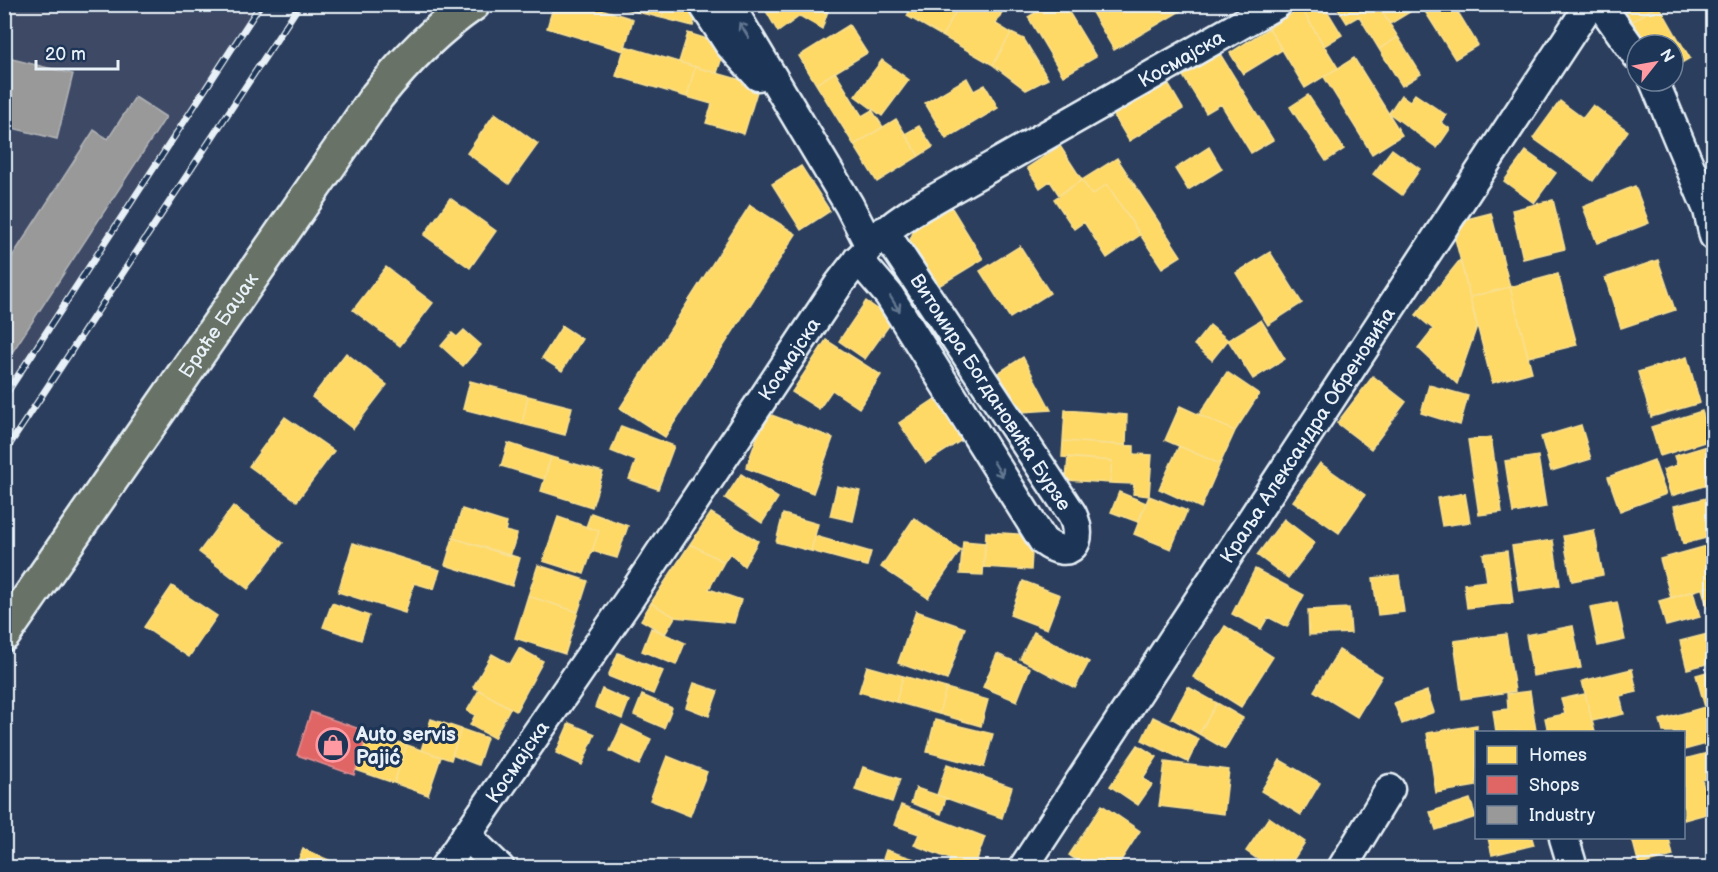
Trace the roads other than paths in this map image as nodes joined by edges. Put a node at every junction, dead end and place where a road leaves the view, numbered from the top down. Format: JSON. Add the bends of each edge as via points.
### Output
{"nodes":[{"id":1,"x":473,"y":4,"type":"edge"},
{"id":2,"x":703,"y":4,"type":"edge"},
{"id":3,"x":729,"y":4,"type":"edge"},
{"id":4,"x":1277,"y":4,"type":"edge"},
{"id":5,"x":1590,"y":4,"type":"edge"},
{"id":6,"x":1600,"y":4,"type":"edge"},
{"id":7,"x":449,"y":14,"type":"edge"},
{"id":8,"x":1625,"y":39,"type":"edge"},
{"id":9,"x":779,"y":92,"type":"junction"},
{"id":10,"x":1659,"y":93,"type":"edge"},
{"id":11,"x":1713,"y":236,"type":"edge"},
{"id":12,"x":870,"y":245,"type":"junction"},
{"id":13,"x":4,"y":634,"type":"edge"},
{"id":14,"x":1390,"y":789,"type":"dead end"},
{"id":15,"x":466,"y":835,"type":"junction"},
{"id":16,"x":1565,"y":839,"type":"edge"},
{"id":17,"x":444,"y":867,"type":"edge"},
{"id":18,"x":500,"y":867,"type":"edge"},
{"id":19,"x":1023,"y":867,"type":"edge"},
{"id":20,"x":1342,"y":867,"type":"edge"},
{"id":21,"x":1573,"y":867,"type":"edge"}],
"edges":[{"from":1,"to":7,"type":"main road","name":"Браће Баџак"},
{"from":2,"to":9,"type":"street","name":"Витомира Богдановића Бурзе","via":[[745,64]]},
{"from":9,"to":3,"type":"street","name":"Витомира Богдановића Бурзе","one_way":true},
{"from":4,"to":12,"type":"street","name":"Космајска","via":[[922,206]]},
{"from":5,"to":19,"type":"street","name":"Краља Александра Обреновића"},
{"from":6,"to":8,"type":"street"},
{"from":7,"to":13,"type":"main road","name":"Браће Баџак","via":[[377,96]]},
{"from":9,"to":12,"type":"street","name":"Витомира Богдановића Бурзе"},
{"from":10,"to":11,"type":"street","via":[[1708,210]]},
{"from":12,"to":12,"type":"street","name":"Витомира Богдановића Бурзе","one_way":true,"via":[[889,295],[1043,541],[1060,550],[1070,549],[1078,536],[1072,514]]},
{"from":12,"to":15,"type":"street","name":"Космајска"},
{"from":14,"to":20,"type":"street"},
{"from":15,"to":17,"type":"street","name":"Космајска"},
{"from":15,"to":18,"type":"street"},
{"from":16,"to":21,"type":"street"}]}
